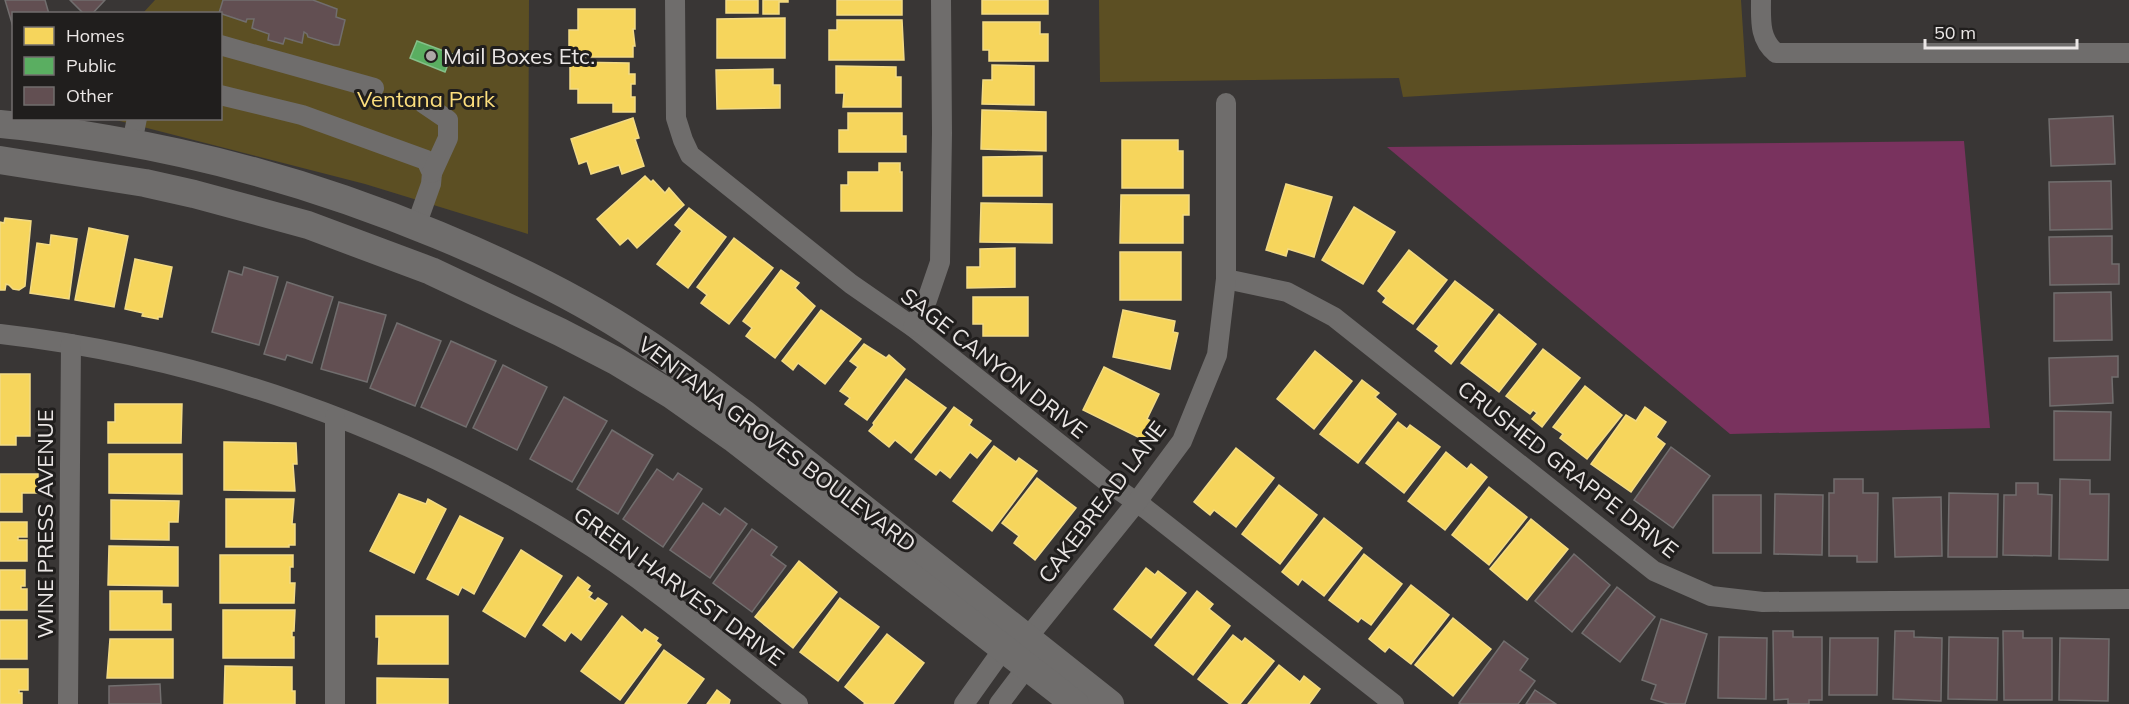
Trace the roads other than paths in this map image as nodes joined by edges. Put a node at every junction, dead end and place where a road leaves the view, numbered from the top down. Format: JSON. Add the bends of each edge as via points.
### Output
{"nodes":[{"id":1,"x":675,"y":0,"type":"edge"},
{"id":2,"x":940,"y":0,"type":"edge"},
{"id":3,"x":1761,"y":0,"type":"edge"},
{"id":4,"x":222,"y":46,"type":"edge"},
{"id":5,"x":2129,"y":53,"type":"edge"},
{"id":6,"x":374,"y":88,"type":"dead end"},
{"id":7,"x":222,"y":95,"type":"edge"},
{"id":8,"x":423,"y":103,"type":"dead end"},
{"id":9,"x":1226,"y":103,"type":"dead end"},
{"id":10,"x":0,"y":124,"type":"edge"},
{"id":11,"x":134,"y":131,"type":"edge"},
{"id":12,"x":0,"y":160,"type":"edge"},
{"id":13,"x":49,"y":167,"type":"junction"},
{"id":14,"x":432,"y":173,"type":"junction"},
{"id":15,"x":416,"y":226,"type":"junction"},
{"id":16,"x":412,"y":264,"type":"junction"},
{"id":17,"x":1226,"y":279,"type":"junction"},
{"id":18,"x":913,"y":327,"type":"junction"},
{"id":19,"x":0,"y":333,"type":"edge"},
{"id":20,"x":71,"y":344,"type":"junction"},
{"id":21,"x":335,"y":417,"type":"junction"},
{"id":22,"x":1136,"y":503,"type":"junction"},
{"id":23,"x":2129,"y":600,"type":"edge"},
{"id":24,"x":1016,"y":644,"type":"junction"},
{"id":25,"x":1027,"y":667,"type":"junction"},
{"id":26,"x":68,"y":704,"type":"edge"},
{"id":27,"x":335,"y":704,"type":"edge"},
{"id":28,"x":798,"y":704,"type":"edge"},
{"id":29,"x":964,"y":704,"type":"edge"},
{"id":30,"x":999,"y":704,"type":"edge"},
{"id":31,"x":1075,"y":704,"type":"edge"},
{"id":32,"x":1110,"y":704,"type":"edge"},
{"id":33,"x":1394,"y":704,"type":"edge"}],
"edges":[{"from":1,"to":18,"type":"street","name":"SAGE CANYON DRIVE","via":[[676,118],[690,155],[851,284]]},
{"from":2,"to":18,"type":"street","via":[[940,262]]},
{"from":3,"to":5,"type":"street","via":[[1763,36],[1776,53]]},
{"from":4,"to":6,"type":"street"},
{"from":7,"to":14,"type":"street","via":[[302,115],[426,160]]},
{"from":8,"to":14,"type":"street","via":[[448,120],[448,138]]},
{"from":9,"to":17,"type":"street","name":"CAKEBREAD LANE"},
{"from":10,"to":11,"type":"street","name":"VENTANA GROVES BOULEVARD","via":[[69,132]]},
{"from":11,"to":13,"type":"street","via":[[117,156],[99,164]]},
{"from":11,"to":15,"type":"street","name":"VENTANA GROVES BOULEVARD"},
{"from":12,"to":13,"type":"street","name":"VENTANA GROVES BOULEVARD"},
{"from":13,"to":16,"type":"street","name":"VENTANA GROVES BOULEVARD","via":[[145,183],[229,203],[308,225]]},
{"from":14,"to":15,"type":"street"},
{"from":15,"to":16,"type":"street"},
{"from":15,"to":24,"type":"street","name":"VENTANA GROVES BOULEVARD","via":[[531,277],[640,338],[743,413]]},
{"from":16,"to":24,"type":"street","name":"VENTANA GROVES BOULEVARD","via":[[560,332],[672,395]]},
{"from":17,"to":22,"type":"street","name":"CAKEBREAD LANE","via":[[1217,355],[1203,395],[1182,441]]},
{"from":17,"to":23,"type":"street","name":"CRUSHED GRAPPE DRIVE","via":[[1287,292],[1334,316],[1654,570],[1711,596],[1763,602]]},
{"from":18,"to":22,"type":"street","name":"SAGE CANYON DRIVE"},
{"from":19,"to":20,"type":"street","name":"GREEN HARVEST DRIVE"},
{"from":20,"to":21,"type":"street","name":"GREEN HARVEST DRIVE","via":[[185,368]]},
{"from":20,"to":26,"type":"street","name":"WINE PRESS AVENUE"},
{"from":21,"to":27,"type":"street"},
{"from":21,"to":28,"type":"street","name":"GREEN HARVEST DRIVE","via":[[456,470],[575,536]]},
{"from":22,"to":24,"type":"street","name":"CAKEBREAD LANE","via":[[1036,626]]},
{"from":22,"to":33,"type":"street","name":"SAGE CANYON DRIVE"},
{"from":24,"to":25,"type":"street","name":"VENTANA GROVES BOULEVARD"},
{"from":24,"to":29,"type":"street","name":"CAKEBREAD LANE"},
{"from":24,"to":32,"type":"street","name":"VENTANA GROVES BOULEVARD"},
{"from":25,"to":30,"type":"street"},
{"from":25,"to":31,"type":"street","name":"VENTANA GROVES BOULEVARD"}]}
